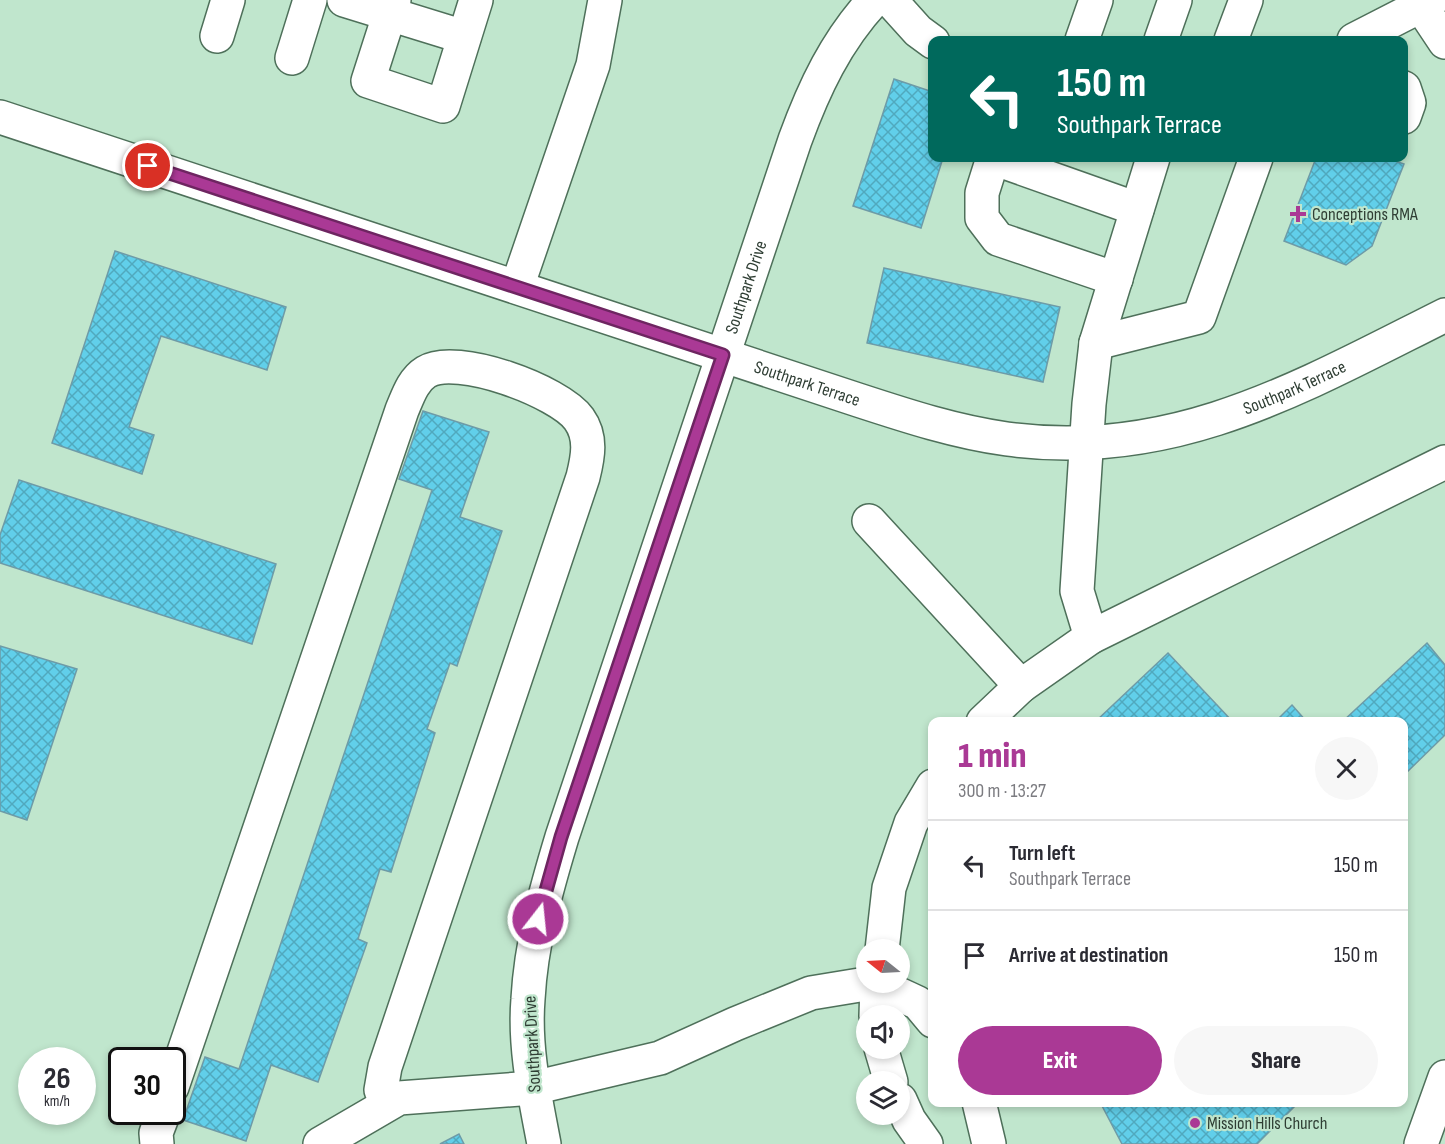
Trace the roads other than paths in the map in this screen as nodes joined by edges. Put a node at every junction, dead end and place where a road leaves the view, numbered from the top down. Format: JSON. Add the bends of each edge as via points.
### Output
{"nodes":[{"id":1,"x":228,"y":0,"type":"edge"},
{"id":2,"x":310,"y":0,"type":"edge"},
{"id":3,"x":344,"y":0,"type":"edge"},
{"id":4,"x":476,"y":0,"type":"edge"},
{"id":5,"x":605,"y":0,"type":"edge"},
{"id":6,"x":874,"y":0,"type":"edge"},
{"id":7,"x":890,"y":0,"type":"edge"},
{"id":8,"x":1096,"y":0,"type":"edge"},
{"id":9,"x":1175,"y":0,"type":"edge"},
{"id":10,"x":1246,"y":0,"type":"edge"},
{"id":11,"x":1427,"y":3,"type":"edge"},
{"id":12,"x":391,"y":7,"type":"edge"},
{"id":13,"x":217,"y":36,"type":"dead end"},
{"id":14,"x":1083,"y":36,"type":"edge"},
{"id":15,"x":1162,"y":36,"type":"edge"},
{"id":16,"x":1233,"y":36,"type":"edge"},
{"id":17,"x":1362,"y":36,"type":"edge"},
{"id":18,"x":464,"y":38,"type":"junction"},
{"id":19,"x":928,"y":38,"type":"edge"},
{"id":20,"x":1445,"y":42,"type":"edge"},
{"id":21,"x":292,"y":58,"type":"dead end"},
{"id":22,"x":0,"y":117,"type":"edge"},
{"id":23,"x":992,"y":162,"type":"edge"},
{"id":24,"x":1004,"y":162,"type":"edge"},
{"id":25,"x":1152,"y":162,"type":"edge"},
{"id":26,"x":1255,"y":162,"type":"edge"},
{"id":27,"x":1137,"y":209,"type":"junction"},
{"id":28,"x":1116,"y":279,"type":"junction"},
{"id":29,"x":517,"y":287,"type":"junction"},
{"id":30,"x":1445,"y":315,"type":"edge"},
{"id":31,"x":1096,"y":343,"type":"junction"},
{"id":32,"x":723,"y":355,"type":"junction"},
{"id":33,"x":1088,"y":442,"type":"junction"},
{"id":34,"x":1445,"y":462,"type":"edge"},
{"id":35,"x":869,"y":521,"type":"dead end"},
{"id":36,"x":1092,"y":637,"type":"junction"},
{"id":37,"x":1021,"y":686,"type":"junction"},
{"id":38,"x":988,"y":717,"type":"edge"},
{"id":39,"x":928,"y":794,"type":"edge"},
{"id":40,"x":883,"y":939,"type":"edge"},
{"id":41,"x":877,"y":994,"type":"edge"},
{"id":42,"x":928,"y":1015,"type":"edge"},
{"id":43,"x":186,"y":1047,"type":"edge"},
{"id":44,"x":1445,"y":1077,"type":"edge"},
{"id":45,"x":533,"y":1088,"type":"junction"},
{"id":46,"x":387,"y":1104,"type":"junction"},
{"id":47,"x":980,"y":1107,"type":"edge"},
{"id":48,"x":910,"y":1121,"type":"edge"},
{"id":49,"x":159,"y":1125,"type":"edge"},
{"id":50,"x":157,"y":1144,"type":"edge"},
{"id":51,"x":320,"y":1144,"type":"edge"},
{"id":52,"x":544,"y":1144,"type":"edge"},
{"id":53,"x":926,"y":1144,"type":"edge"},
{"id":54,"x":989,"y":1144,"type":"edge"},
{"id":55,"x":1421,"y":1144,"type":"edge"}],
"edges":[{"from":1,"to":13,"type":"street"},
{"from":2,"to":21,"type":"street"},
{"from":3,"to":12,"type":"street"},
{"from":4,"to":18,"type":"street"},
{"from":5,"to":29,"type":"street","via":[[593,65]]},
{"from":6,"to":32,"type":"street","name":"Southpark Drive","via":[[834,52],[810,99]]},
{"from":7,"to":19,"type":"street"},
{"from":8,"to":14,"type":"street"},
{"from":9,"to":15,"type":"street"},
{"from":10,"to":16,"type":"street"},
{"from":11,"to":17,"type":"street"},
{"from":11,"to":20,"type":"street"},
{"from":12,"to":18,"type":"street"},
{"from":12,"to":18,"type":"street","via":[[368,81],[443,106]]},
{"from":22,"to":29,"type":"street","name":"Southpark Terrace"},
{"from":23,"to":28,"type":"street","via":[[982,194],[982,218],[998,239]]},
{"from":24,"to":27,"type":"street"},
{"from":25,"to":27,"type":"street"},
{"from":26,"to":31,"type":"street","via":[[1199,317]]},
{"from":27,"to":28,"type":"street"},
{"from":28,"to":31,"type":"street"},
{"from":29,"to":32,"type":"street","name":"Southpark Terrace"},
{"from":30,"to":33,"type":"street","name":"Southpark Terrace","via":[[1260,405],[1187,428]]},
{"from":31,"to":33,"type":"street"},
{"from":32,"to":33,"type":"street","name":"Southpark Terrace","via":[[919,420],[964,431],[1043,442]]},
{"from":32,"to":45,"type":"street","name":"Southpark Drive","via":[[561,837],[538,919],[527,999]]},
{"from":33,"to":36,"type":"street","via":[[1077,591]]},
{"from":34,"to":36,"type":"street"},
{"from":35,"to":37,"type":"street"},
{"from":36,"to":37,"type":"street"},
{"from":37,"to":38,"type":"street"},
{"from":39,"to":40,"type":"street","via":[[911,823],[889,888]]},
{"from":41,"to":42,"type":"street","via":[[918,1003]]},
{"from":41,"to":45,"type":"street","via":[[811,993],[660,1058]]},
{"from":43,"to":46,"type":"street","via":[[402,410],[418,378],[439,366],[451,364],[513,381],[556,398],[579,419],[588,447],[583,477],[385,1067],[381,1090]]},
{"from":44,"to":55,"type":"street"},
{"from":45,"to":46,"type":"street","via":[[412,1097]]},
{"from":45,"to":52,"type":"street","name":"Southpark Drive"},
{"from":46,"to":51,"type":"street"},
{"from":47,"to":54,"type":"street"},
{"from":48,"to":53,"type":"street"},
{"from":49,"to":50,"type":"street"}]}
